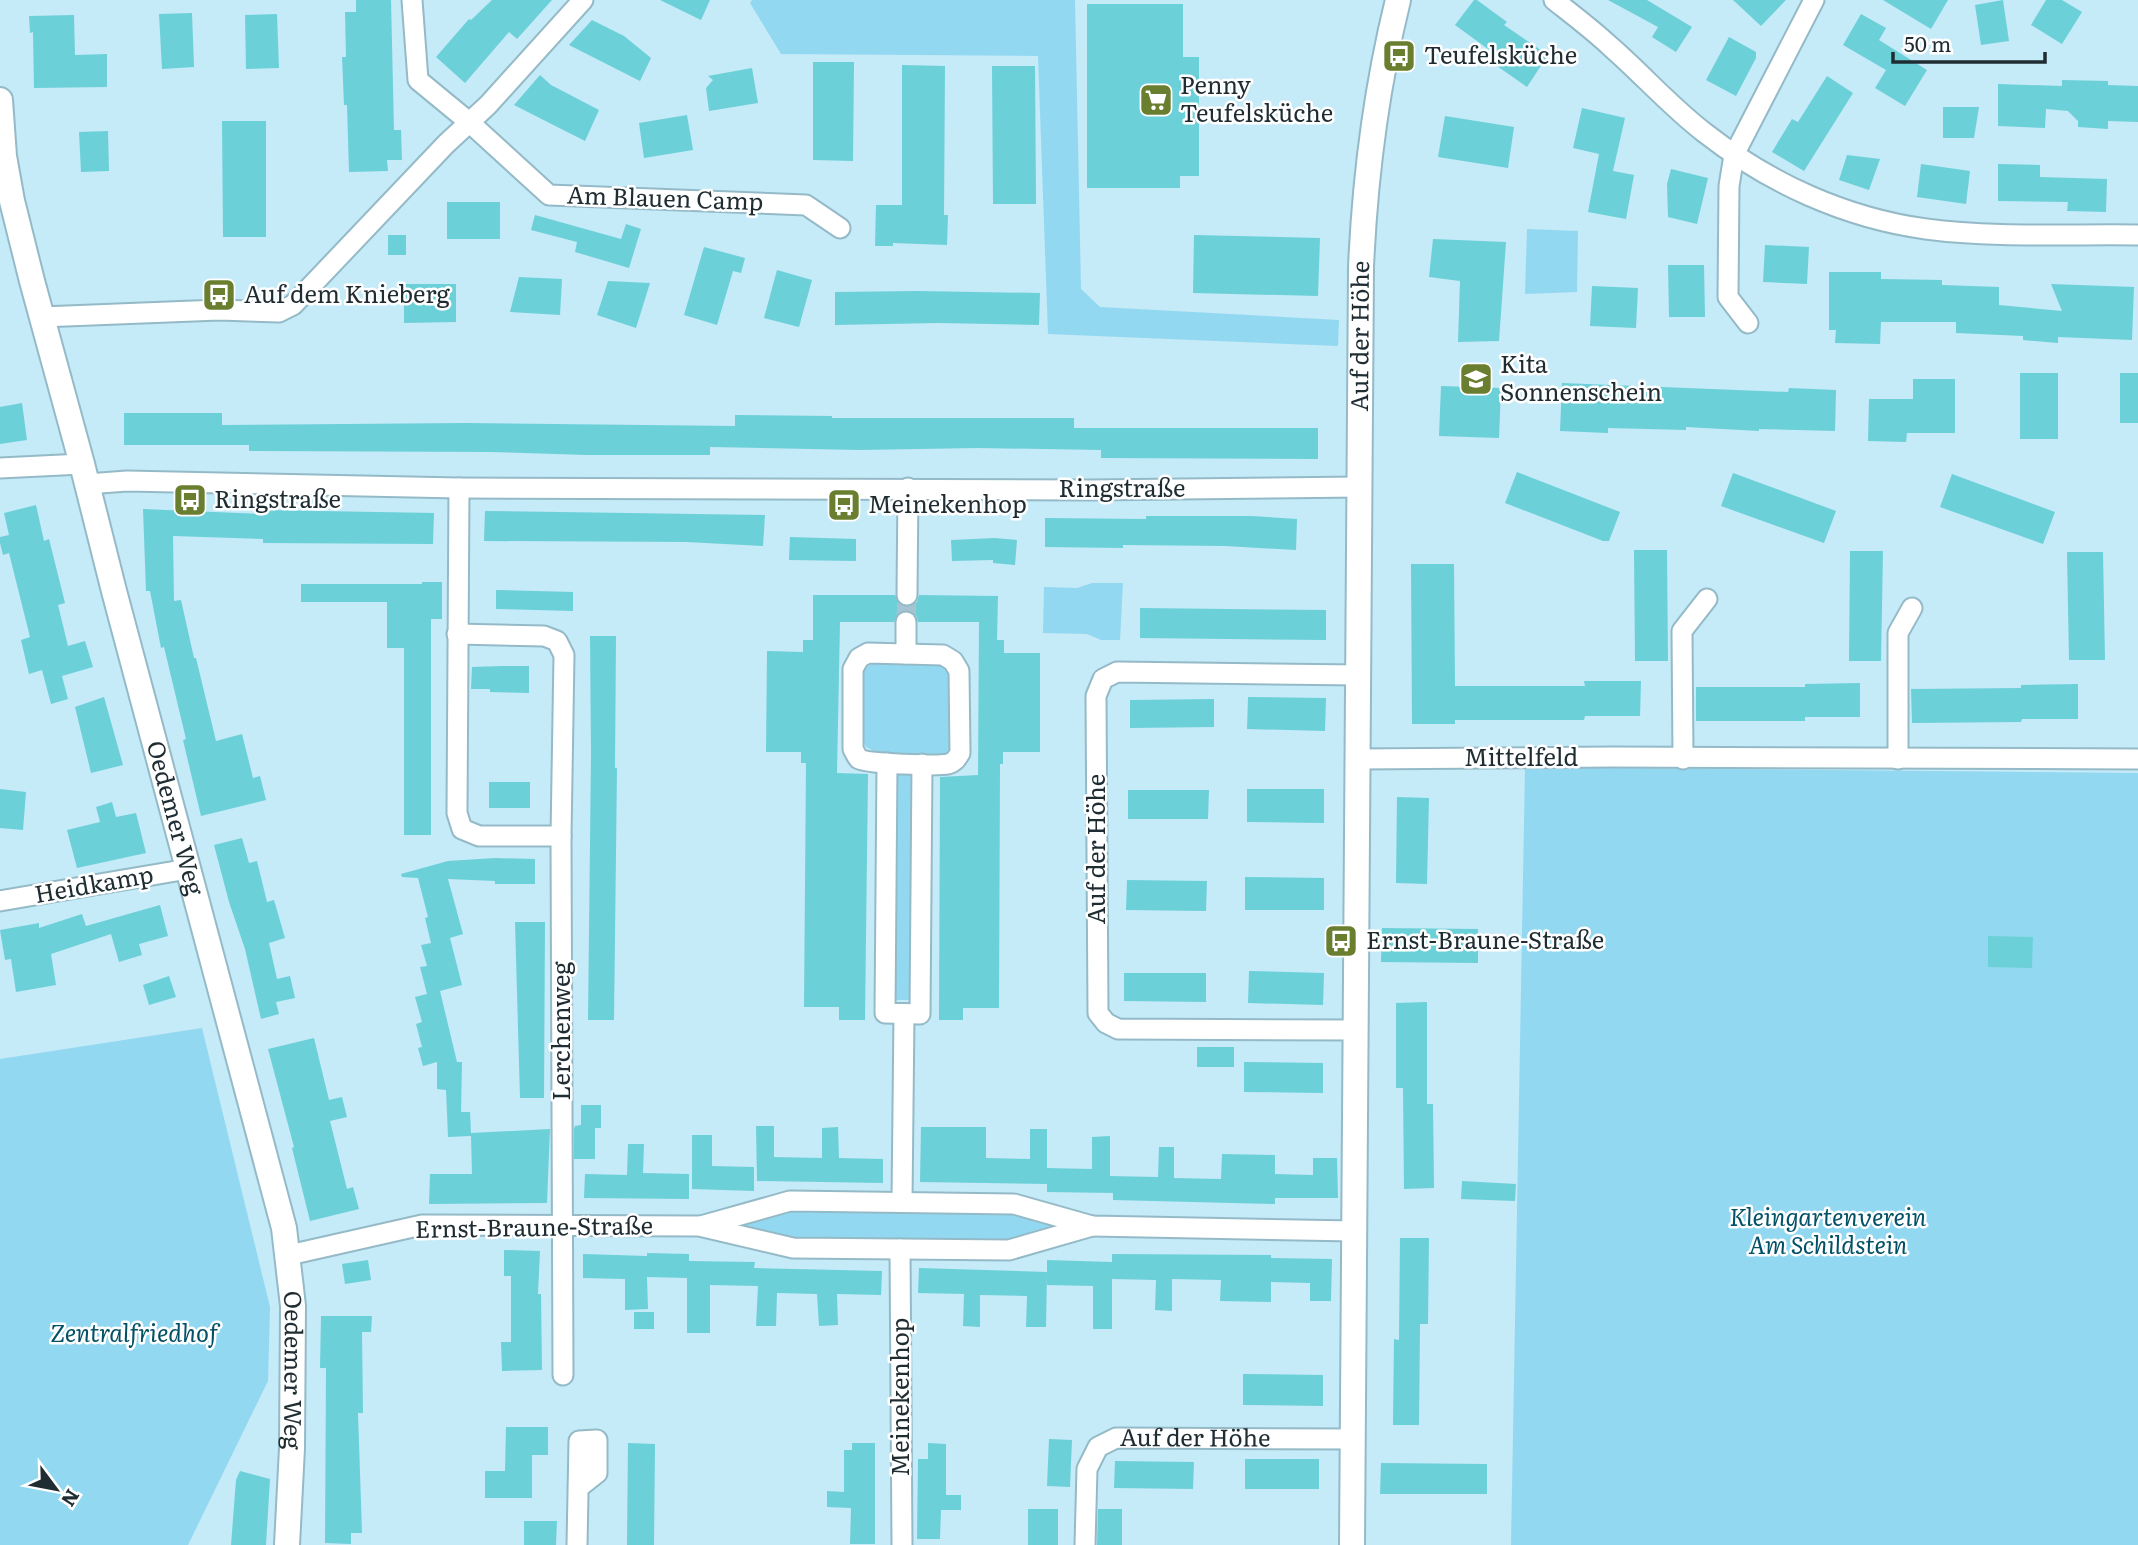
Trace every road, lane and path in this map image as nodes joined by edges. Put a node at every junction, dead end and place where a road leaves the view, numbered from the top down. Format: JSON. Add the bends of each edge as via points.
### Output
{"nodes":[{"id":1,"x":412,"y":0,"type":"edge"},
{"id":2,"x":583,"y":0,"type":"edge"},
{"id":3,"x":1398,"y":0,"type":"edge"},
{"id":4,"x":1554,"y":0,"type":"edge"},
{"id":5,"x":1814,"y":0,"type":"edge"},
{"id":6,"x":0,"y":100,"type":"edge"},
{"id":7,"x":469,"y":122,"type":"junction"},
{"id":8,"x":1734,"y":155,"type":"junction"},
{"id":9,"x":841,"y":229,"type":"dead end"},
{"id":10,"x":2138,"y":235,"type":"edge"},
{"id":11,"x":41,"y":317,"type":"junction"},
{"id":12,"x":1748,"y":323,"type":"dead end"},
{"id":13,"x":0,"y":468,"type":"edge"},
{"id":14,"x":85,"y":474,"type":"junction"},
{"id":15,"x":1360,"y":487,"type":"junction"},
{"id":16,"x":458,"y":488,"type":"junction"},
{"id":17,"x":908,"y":488,"type":"junction"},
{"id":18,"x":907,"y":595,"type":"tunnel mouth"},
{"id":19,"x":1707,"y":599,"type":"dead end"},
{"id":20,"x":1912,"y":608,"type":"dead end"},
{"id":21,"x":906,"y":622,"type":"tunnel mouth"},
{"id":22,"x":457,"y":634,"type":"junction"},
{"id":23,"x":906,"y":654,"type":"junction"},
{"id":24,"x":1359,"y":675,"type":"junction"},
{"id":25,"x":1683,"y":759,"type":"junction"},
{"id":26,"x":1898,"y":759,"type":"junction"},
{"id":27,"x":2138,"y":759,"type":"edge"},
{"id":28,"x":1358,"y":760,"type":"junction"},
{"id":29,"x":887,"y":763,"type":"junction"},
{"id":30,"x":922,"y":764,"type":"junction"},
{"id":31,"x":561,"y":836,"type":"junction"},
{"id":32,"x":188,"y":869,"type":"junction"},
{"id":33,"x":0,"y":901,"type":"edge"},
{"id":34,"x":904,"y":1014,"type":"junction"},
{"id":35,"x":1356,"y":1030,"type":"junction"},
{"id":36,"x":902,"y":1202,"type":"junction"},
{"id":37,"x":699,"y":1226,"type":"junction"},
{"id":38,"x":1092,"y":1226,"type":"junction"},
{"id":39,"x":563,"y":1227,"type":"junction"},
{"id":40,"x":1354,"y":1231,"type":"junction"},
{"id":41,"x":900,"y":1250,"type":"junction"},
{"id":42,"x":289,"y":1255,"type":"junction"},
{"id":43,"x":563,"y":1375,"type":"dead end"},
{"id":44,"x":1353,"y":1439,"type":"junction"},
{"id":45,"x":578,"y":1488,"type":"dead end"},
{"id":46,"x":287,"y":1545,"type":"edge"},
{"id":47,"x":577,"y":1545,"type":"edge"},
{"id":48,"x":902,"y":1545,"type":"edge"},
{"id":49,"x":1085,"y":1545,"type":"edge"},
{"id":50,"x":1352,"y":1545,"type":"edge"}],
"edges":[{"from":1,"to":7,"type":"street","name":"Am Blauen Camp","via":[[418,80]]},
{"from":2,"to":7,"type":"street"},
{"from":3,"to":15,"type":"street","name":"Auf der Höhe","via":[[1377,93],[1363,215]]},
{"from":4,"to":8,"type":"street"},
{"from":5,"to":8,"type":"street"},
{"from":6,"to":11,"type":"street","name":"Oedemer Weg","via":[[12,201]]},
{"from":7,"to":9,"type":"street","name":"Am Blauen Camp","via":[[549,195],[806,205]]},
{"from":7,"to":11,"type":"street","via":[[293,305],[279,312]]},
{"from":8,"to":10,"type":"street","via":[[1821,201],[1925,229]]},
{"from":8,"to":12,"type":"street","via":[[1728,186],[1728,297]]},
{"from":11,"to":14,"type":"street","name":"Oedemer Weg"},
{"from":13,"to":14,"type":"street","name":"Ringstraße"},
{"from":14,"to":16,"type":"street","name":"Ringstraße","via":[[127,481]]},
{"from":14,"to":32,"type":"street","name":"Oedemer Weg"},
{"from":15,"to":17,"type":"street","name":"Ringstraße"},
{"from":15,"to":24,"type":"street","name":"Auf der Höhe"},
{"from":16,"to":17,"type":"street","name":"Ringstraße"},
{"from":16,"to":22,"type":"street"},
{"from":17,"to":18,"type":"street"},
{"from":19,"to":25,"type":"street","via":[[1682,631]]},
{"from":20,"to":26,"type":"street","via":[[1898,632]]},
{"from":21,"to":23,"type":"street"},
{"from":22,"to":31,"type":"street","via":[[457,813],[463,829],[479,836]]},
{"from":22,"to":31,"type":"street","name":"Lerchenweg","via":[[544,636],[557,641],[564,655]]},
{"from":23,"to":29,"type":"street","via":[[868,653],[853,669],[853,749],[859,759]]},
{"from":23,"to":30,"type":"street","via":[[943,655],[959,671],[960,752],[950,764]]},
{"from":24,"to":28,"type":"street","name":"Auf der Höhe"},
{"from":24,"to":35,"type":"street","name":"Auf der Höhe","via":[[1117,672],[1103,679],[1096,696],[1098,1013],[1118,1029]]},
{"from":25,"to":26,"type":"street","name":"Mittelfeld"},
{"from":25,"to":28,"type":"street","name":"Mittelfeld"},
{"from":26,"to":27,"type":"street","name":"Mittelfeld"},
{"from":28,"to":35,"type":"street","name":"Auf der Höhe"},
{"from":29,"to":30,"type":"street"},
{"from":29,"to":34,"type":"street","via":[[885,1013]]},
{"from":30,"to":34,"type":"street","via":[[920,1014]]},
{"from":31,"to":39,"type":"street","name":"Lerchenweg"},
{"from":32,"to":33,"type":"street","name":"Heidkamp"},
{"from":32,"to":42,"type":"street","name":"Oedemer Weg"},
{"from":34,"to":36,"type":"street"},
{"from":35,"to":40,"type":"street","name":"Auf der Höhe"},
{"from":36,"to":37,"type":"street","name":"Ernst-Braune-Straße","via":[[790,1201]]},
{"from":36,"to":38,"type":"street","name":"Ernst-Braune-Straße","via":[[1014,1204]]},
{"from":37,"to":39,"type":"street","name":"Ernst-Braune-Straße"},
{"from":37,"to":41,"type":"street","name":"Ernst-Braune-Straße","via":[[793,1248]]},
{"from":38,"to":40,"type":"street","name":"Ernst-Braune-Straße"},
{"from":38,"to":41,"type":"street","name":"Ernst-Braune-Straße","via":[[1009,1250]]},
{"from":39,"to":42,"type":"street","name":"Ernst-Braune-Straße","via":[[422,1225]]},
{"from":39,"to":43,"type":"street","name":"Lerchenweg"},
{"from":40,"to":44,"type":"street","name":"Auf der Höhe"},
{"from":41,"to":48,"type":"street","name":"Meinekenhop"},
{"from":42,"to":46,"type":"street","name":"Oedemer Weg","via":[[293,1306]]},
{"from":44,"to":49,"type":"street","name":"Auf der Höhe","via":[[1116,1438],[1098,1447],[1087,1469]]},
{"from":44,"to":50,"type":"street","name":"Auf der Höhe"},
{"from":45,"to":47,"type":"street"}]}
